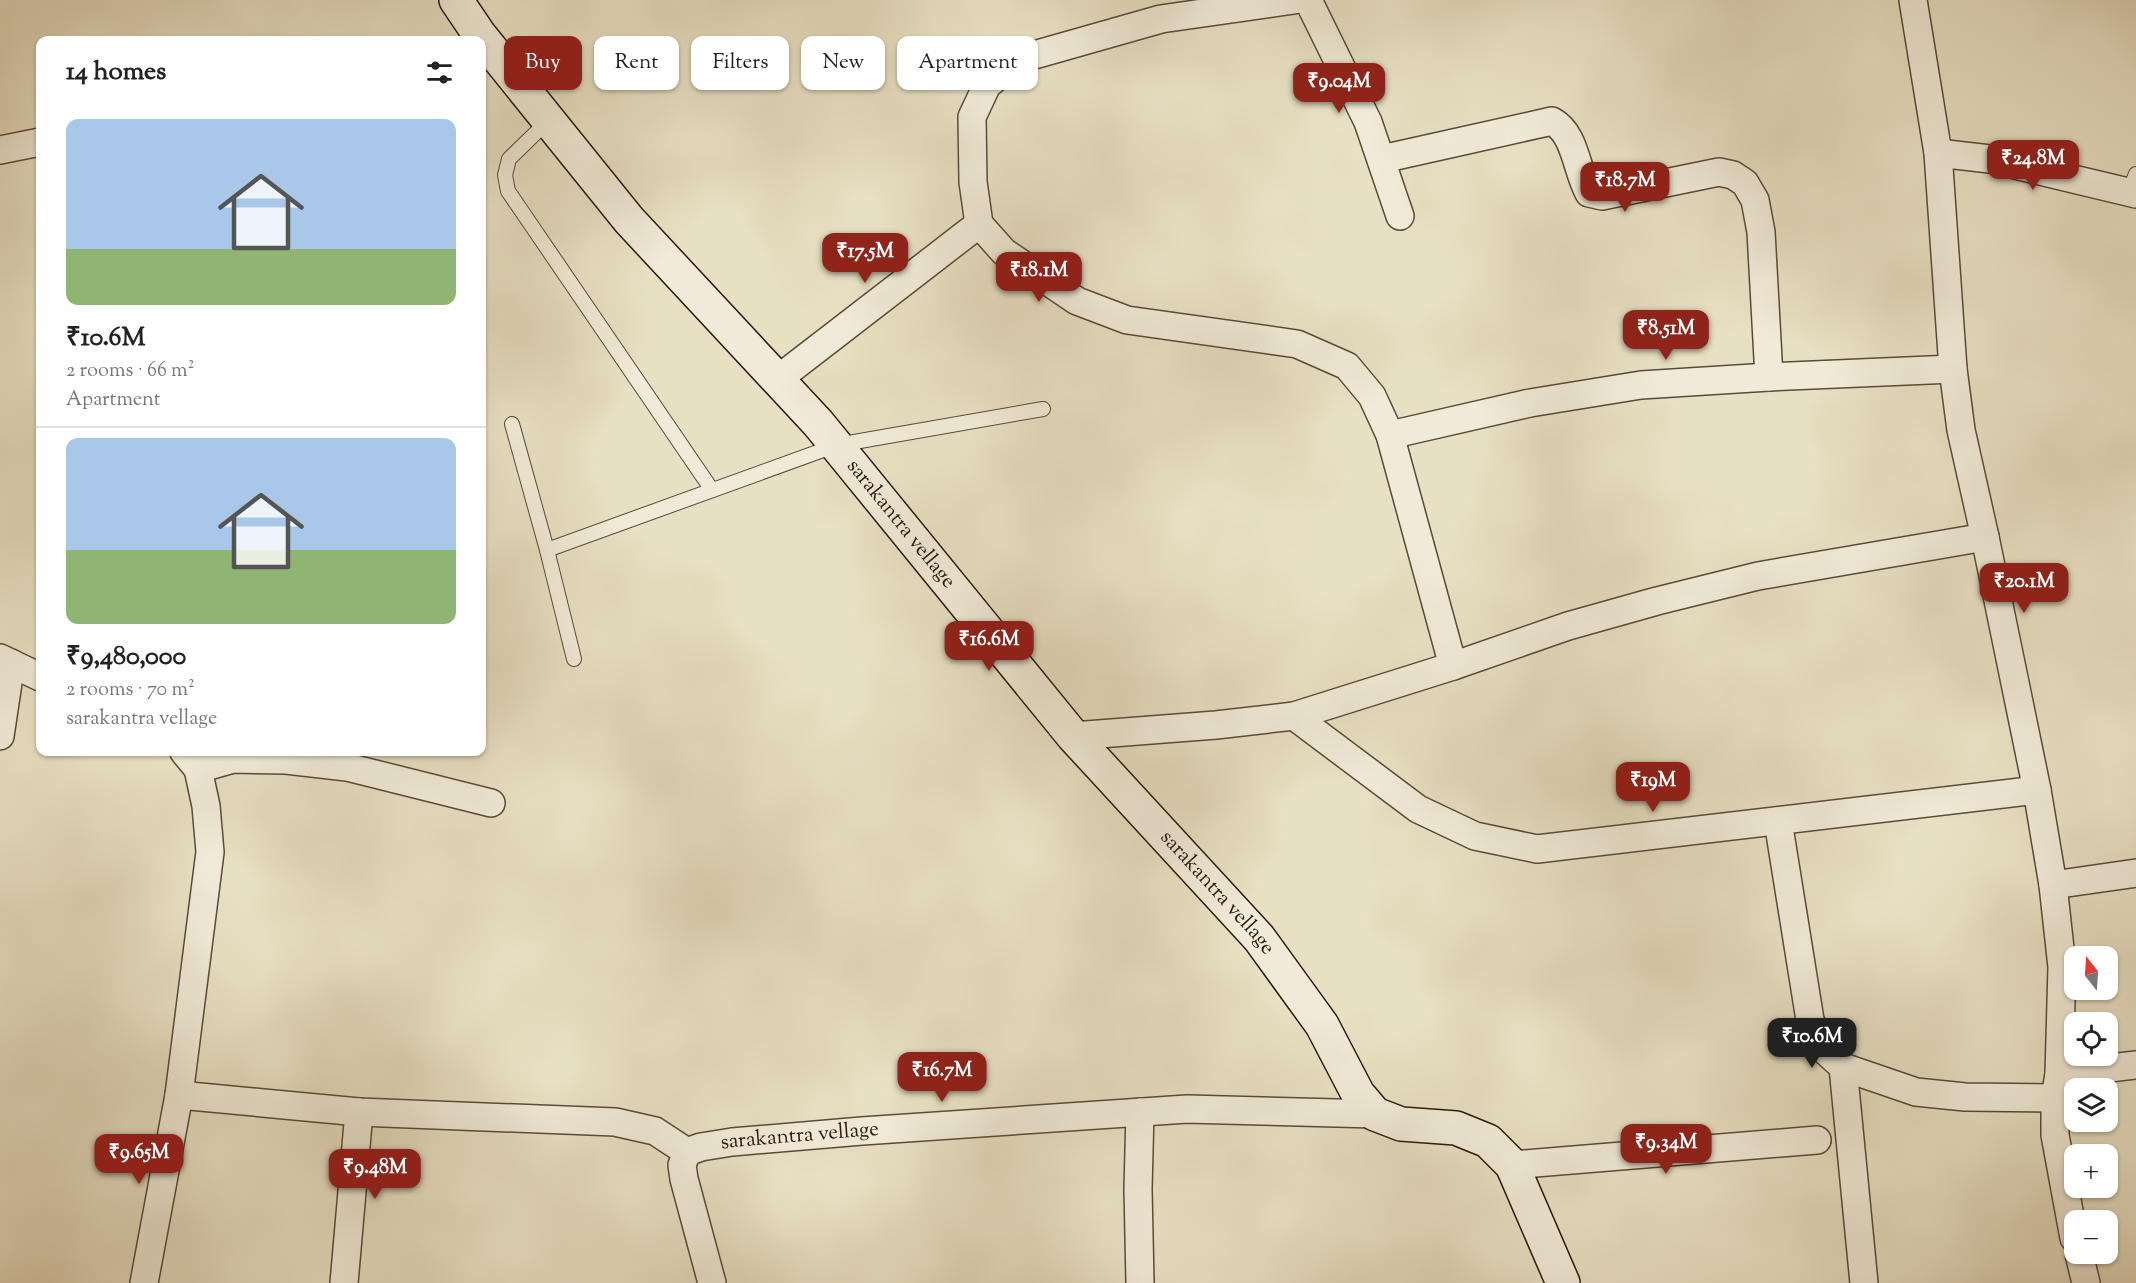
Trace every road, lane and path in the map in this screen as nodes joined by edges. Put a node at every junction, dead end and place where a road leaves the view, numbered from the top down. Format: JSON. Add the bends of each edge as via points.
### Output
{"nodes":[{"id":1,"x":456,"y":0,"type":"edge"},
{"id":2,"x":1294,"y":0,"type":"edge"},
{"id":3,"x":1308,"y":0,"type":"edge"},
{"id":4,"x":1913,"y":0,"type":"edge"},
{"id":5,"x":1161,"y":9,"type":"edge"},
{"id":6,"x":470,"y":36,"type":"edge"},
{"id":7,"x":486,"y":54,"type":"edge"},
{"id":8,"x":549,"y":120,"type":"junction"},
{"id":9,"x":36,"y":143,"type":"edge"},
{"id":10,"x":0,"y":150,"type":"edge"},
{"id":11,"x":1938,"y":153,"type":"junction"},
{"id":12,"x":1382,"y":159,"type":"junction"},
{"id":13,"x":2134,"y":186,"type":"edge"},
{"id":14,"x":1400,"y":216,"type":"dead end"},
{"id":15,"x":979,"y":224,"type":"junction"},
{"id":16,"x":1953,"y":369,"type":"junction"},
{"id":17,"x":1769,"y":377,"type":"junction"},
{"id":18,"x":778,"y":379,"type":"junction"},
{"id":19,"x":1044,"y":409,"type":"dead end"},
{"id":20,"x":512,"y":424,"type":"dead end"},
{"id":21,"x":1389,"y":435,"type":"junction"},
{"id":22,"x":837,"y":445,"type":"junction"},
{"id":23,"x":712,"y":490,"type":"junction"},
{"id":24,"x":1985,"y":537,"type":"junction"},
{"id":25,"x":547,"y":550,"type":"junction"},
{"id":26,"x":574,"y":659,"type":"dead end"},
{"id":27,"x":5,"y":661,"type":"edge"},
{"id":28,"x":1453,"y":666,"type":"junction"},
{"id":29,"x":36,"y":675,"type":"edge"},
{"id":30,"x":1294,"y":716,"type":"junction"},
{"id":31,"x":0,"y":736,"type":"edge"},
{"id":32,"x":1073,"y":736,"type":"junction"},
{"id":33,"x":191,"y":760,"type":"edge"},
{"id":34,"x":2037,"y":790,"type":"junction"},
{"id":35,"x":491,"y":803,"type":"dead end"},
{"id":36,"x":1778,"y":821,"type":"junction"},
{"id":37,"x":2136,"y":873,"type":"edge"},
{"id":38,"x":2053,"y":885,"type":"junction"},
{"id":39,"x":2136,"y":1065,"type":"edge"},
{"id":40,"x":1843,"y":1067,"type":"junction"},
{"id":41,"x":2057,"y":1086,"type":"junction"},
{"id":42,"x":179,"y":1095,"type":"junction"},
{"id":43,"x":359,"y":1112,"type":"junction"},
{"id":44,"x":1140,"y":1112,"type":"junction"},
{"id":45,"x":1375,"y":1114,"type":"junction"},
{"id":46,"x":1817,"y":1140,"type":"dead end"},
{"id":47,"x":687,"y":1152,"type":"junction"},
{"id":48,"x":1512,"y":1165,"type":"junction"},
{"id":49,"x":2069,"y":1210,"type":"edge"},
{"id":50,"x":2081,"y":1264,"type":"edge"},
{"id":51,"x":144,"y":1283,"type":"edge"},
{"id":52,"x":344,"y":1283,"type":"edge"},
{"id":53,"x":712,"y":1283,"type":"edge"},
{"id":54,"x":1140,"y":1283,"type":"edge"},
{"id":55,"x":1563,"y":1283,"type":"edge"},
{"id":56,"x":1864,"y":1283,"type":"edge"},
{"id":57,"x":2086,"y":1283,"type":"edge"}],
"edges":[{"from":1,"to":6,"type":"street","name":"sarakantra vellage"},
{"from":2,"to":5,"type":"street"},
{"from":3,"to":12,"type":"street"},
{"from":4,"to":11,"type":"street"},
{"from":5,"to":15,"type":"street","via":[[1020,59],[987,85],[972,117]]},
{"from":7,"to":8,"type":"street","name":"sarakantra vellage"},
{"from":8,"to":18,"type":"street","name":"sarakantra vellage","via":[[630,220]]},
{"from":8,"to":23,"type":"lane","via":[[509,159],[505,175],[508,191]]},
{"from":9,"to":10,"type":"street"},
{"from":11,"to":13,"type":"street"},
{"from":11,"to":16,"type":"street"},
{"from":12,"to":14,"type":"street"},
{"from":12,"to":17,"type":"street","via":[[1552,121],[1562,126],[1568,137],[1589,193],[1602,196],[1719,172],[1733,175],[1745,183],[1755,200],[1761,232]]},
{"from":15,"to":18,"type":"street"},
{"from":15,"to":21,"type":"street","via":[[1004,252],[1077,301],[1127,320],[1297,344],[1347,366],[1372,396]]},
{"from":16,"to":17,"type":"street"},
{"from":16,"to":24,"type":"street","via":[[1961,430]]},
{"from":17,"to":21,"type":"street","via":[[1641,385],[1530,403]]},
{"from":18,"to":22,"type":"street","name":"sarakantra vellage"},
{"from":19,"to":22,"type":"lane"},
{"from":20,"to":25,"type":"lane"},
{"from":21,"to":28,"type":"street"},
{"from":22,"to":23,"type":"lane"},
{"from":22,"to":32,"type":"street","name":"sarakantra vellage"},
{"from":23,"to":25,"type":"lane"},
{"from":24,"to":28,"type":"street","via":[[1747,579],[1568,626]]},
{"from":24,"to":34,"type":"street"},
{"from":25,"to":26,"type":"lane"},
{"from":27,"to":29,"type":"street"},
{"from":27,"to":31,"type":"street"},
{"from":28,"to":30,"type":"street"},
{"from":30,"to":32,"type":"street"},
{"from":30,"to":36,"type":"street","via":[[1418,809],[1475,836],[1537,849]]},
{"from":32,"to":45,"type":"street","name":"sarakantra vellage","via":[[1259,938],[1322,1025],[1358,1094]]},
{"from":33,"to":35,"type":"street","via":[[286,760],[347,767]]},
{"from":33,"to":42,"type":"street","via":[[206,806],[210,852]]},
{"from":34,"to":36,"type":"street"},
{"from":34,"to":38,"type":"street"},
{"from":36,"to":40,"type":"street","via":[[1810,1020],[1822,1048]]},
{"from":37,"to":38,"type":"street"},
{"from":38,"to":41,"type":"street","via":[[2061,967]]},
{"from":39,"to":41,"type":"street"},
{"from":40,"to":41,"type":"street","via":[[1916,1092],[1965,1097]]},
{"from":40,"to":56,"type":"street"},
{"from":41,"to":49,"type":"street","via":[[2055,1135]]},
{"from":42,"to":43,"type":"street"},
{"from":42,"to":51,"type":"street"},
{"from":43,"to":47,"type":"street","via":[[615,1122],[655,1131]]},
{"from":43,"to":52,"type":"street"},
{"from":44,"to":45,"type":"street","name":"sarakantra vellage","via":[[1187,1109]]},
{"from":44,"to":47,"type":"street","name":"sarakantra vellage","via":[[732,1142]]},
{"from":44,"to":54,"type":"street"},
{"from":45,"to":48,"type":"street","name":"sarakantra vellage","via":[[1401,1124],[1456,1128],[1488,1141]]},
{"from":46,"to":48,"type":"street"},
{"from":47,"to":53,"type":"street","via":[[682,1165],[684,1179]]},
{"from":48,"to":55,"type":"street","name":"sarakantra vellage"},
{"from":50,"to":57,"type":"street"}]}
